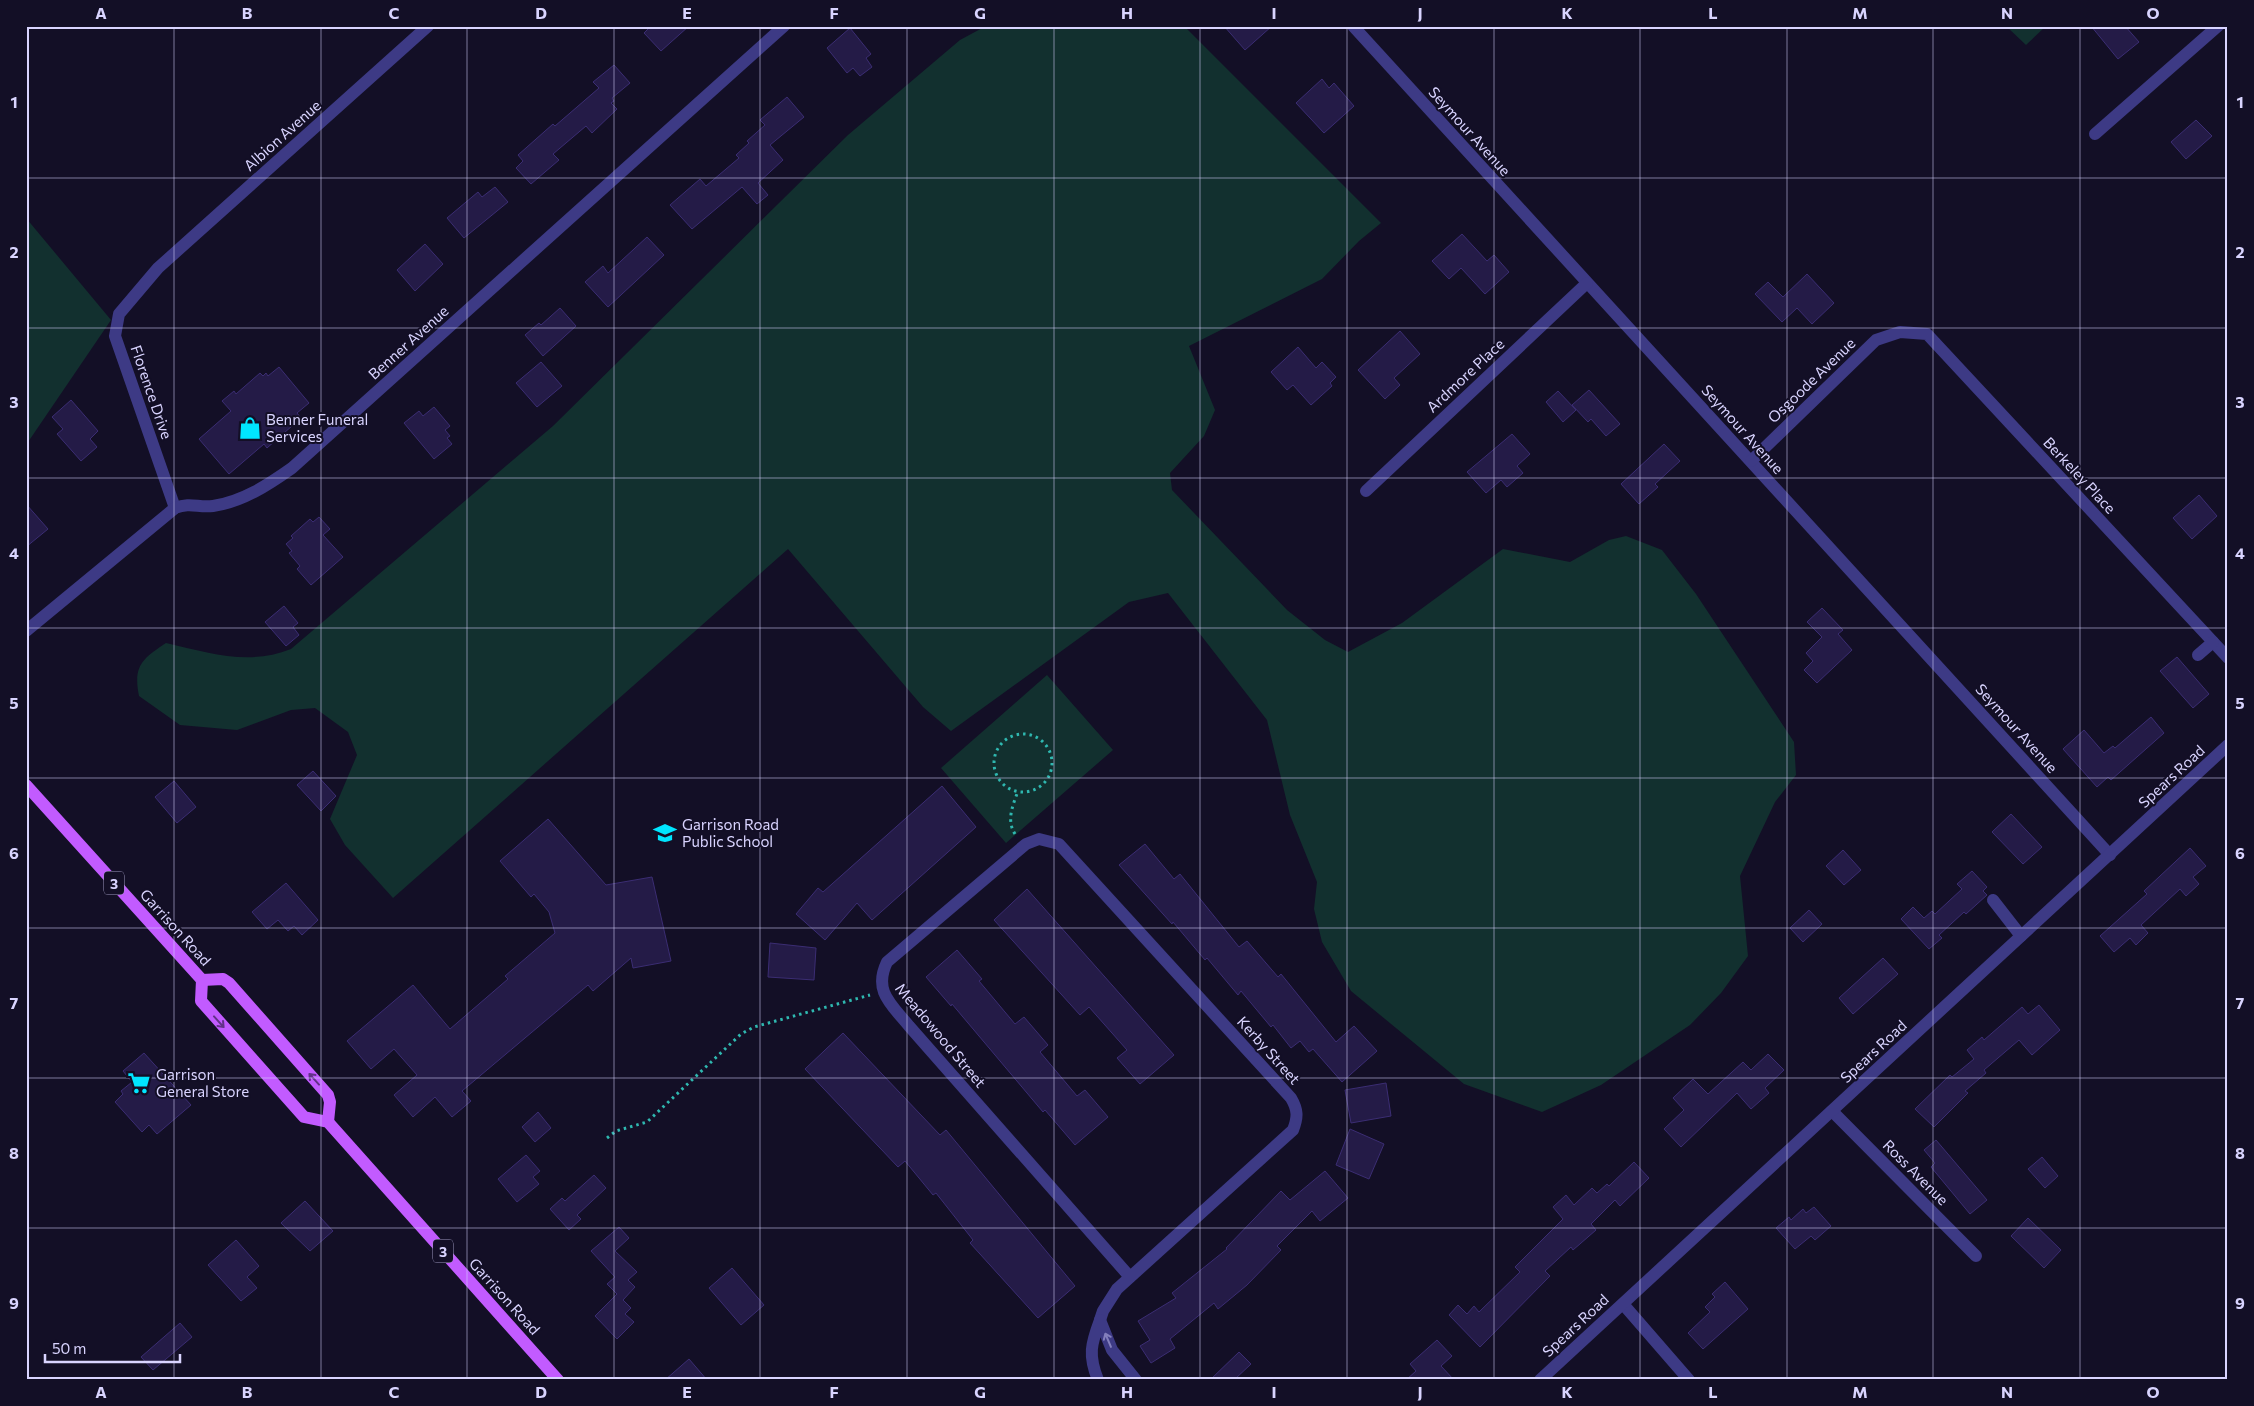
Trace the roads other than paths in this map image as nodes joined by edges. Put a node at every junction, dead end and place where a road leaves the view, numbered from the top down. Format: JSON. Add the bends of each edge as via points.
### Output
{"nodes":[{"id":1,"x":428,"y":26,"type":"edge"},
{"id":2,"x":784,"y":26,"type":"edge"},
{"id":3,"x":1353,"y":26,"type":"edge"},
{"id":4,"x":2218,"y":26,"type":"edge"},
{"id":5,"x":2095,"y":134,"type":"dead end"},
{"id":6,"x":158,"y":268,"type":"joint"},
{"id":7,"x":1588,"y":283,"type":"junction"},
{"id":8,"x":1900,"y":332,"type":"joint"},
{"id":9,"x":1751,"y":461,"type":"junction"},
{"id":10,"x":1366,"y":491,"type":"dead end"},
{"id":11,"x":175,"y":508,"type":"junction"},
{"id":12,"x":26,"y":631,"type":"edge"},
{"id":13,"x":2213,"y":642,"type":"junction"},
{"id":14,"x":2198,"y":655,"type":"dead end"},
{"id":15,"x":2228,"y":658,"type":"edge"},
{"id":16,"x":2228,"y":745,"type":"edge"},
{"id":17,"x":26,"y":784,"type":"edge"},
{"id":18,"x":1048,"y":840,"type":"joint"},
{"id":19,"x":2110,"y":855,"type":"junction"},
{"id":20,"x":1993,"y":900,"type":"dead end"},
{"id":21,"x":2021,"y":936,"type":"junction"},
{"id":22,"x":202,"y":980,"type":"junction"},
{"id":23,"x":1832,"y":1111,"type":"junction"},
{"id":24,"x":328,"y":1122,"type":"junction"},
{"id":25,"x":1976,"y":1256,"type":"dead end"},
{"id":26,"x":1130,"y":1277,"type":"junction"},
{"id":27,"x":1623,"y":1304,"type":"junction"},
{"id":28,"x":1100,"y":1320,"type":"junction"},
{"id":29,"x":558,"y":1380,"type":"edge"},
{"id":30,"x":1098,"y":1380,"type":"edge"},
{"id":31,"x":1136,"y":1380,"type":"edge"},
{"id":32,"x":1540,"y":1380,"type":"edge"},
{"id":33,"x":1689,"y":1380,"type":"edge"}],
"edges":[{"from":1,"to":6,"type":"street","name":"Albion Avenue"},
{"from":2,"to":11,"type":"street","name":"Benner Avenue","via":[[292,468],[276,480],[230,503],[209,506],[186,504]]},
{"from":3,"to":7,"type":"street","name":"Seymour Avenue"},
{"from":4,"to":5,"type":"street"},
{"from":6,"to":11,"type":"street","name":"Florence Drive","via":[[119,314],[115,336]]},
{"from":7,"to":9,"type":"street","name":"Seymour Avenue"},
{"from":7,"to":10,"type":"street","name":"Ardmore Place"},
{"from":8,"to":9,"type":"street","name":"Osgoode Avenue","via":[[1876,340]]},
{"from":8,"to":13,"type":"street","name":"Berkeley Place","via":[[1927,334]]},
{"from":9,"to":19,"type":"street","name":"Seymour Avenue"},
{"from":11,"to":12,"type":"street"},
{"from":13,"to":14,"type":"street"},
{"from":13,"to":15,"type":"street","name":"Berkeley Place"},
{"from":16,"to":19,"type":"street","name":"Spears Road"},
{"from":17,"to":22,"type":"main road","name":"Garrison Road","number":"3"},
{"from":18,"to":26,"type":"street","name":"Kerby Street","via":[[1059,844],[1291,1098],[1297,1109],[1298,1118],[1293,1130]]},
{"from":18,"to":26,"type":"street","name":"Meadowood Street","via":[[1039,839],[1023,847],[887,962],[881,974],[882,991],[909,1026]]},
{"from":19,"to":21,"type":"street","name":"Spears Road"},
{"from":20,"to":21,"type":"street"},
{"from":21,"to":23,"type":"street","name":"Spears Road"},
{"from":22,"to":24,"type":"main road","name":"Garrison Road","one_way":true,"via":[[201,1001],[304,1117]]},
{"from":24,"to":22,"type":"main road","name":"Garrison Road","one_way":true,"via":[[330,1098],[235,990],[223,979]]},
{"from":23,"to":25,"type":"street","name":"Ross Avenue"},
{"from":23,"to":27,"type":"street","name":"Spears Road"},
{"from":24,"to":29,"type":"main road","name":"Garrison Road","number":"3"},
{"from":26,"to":28,"type":"street","via":[[1109,1300]]},
{"from":27,"to":32,"type":"street","name":"Spears Road"},
{"from":27,"to":33,"type":"street"},
{"from":28,"to":30,"type":"street","via":[[1092,1342],[1092,1363]]},
{"from":31,"to":28,"type":"street","one_way":true,"via":[[1112,1350]]}]}
